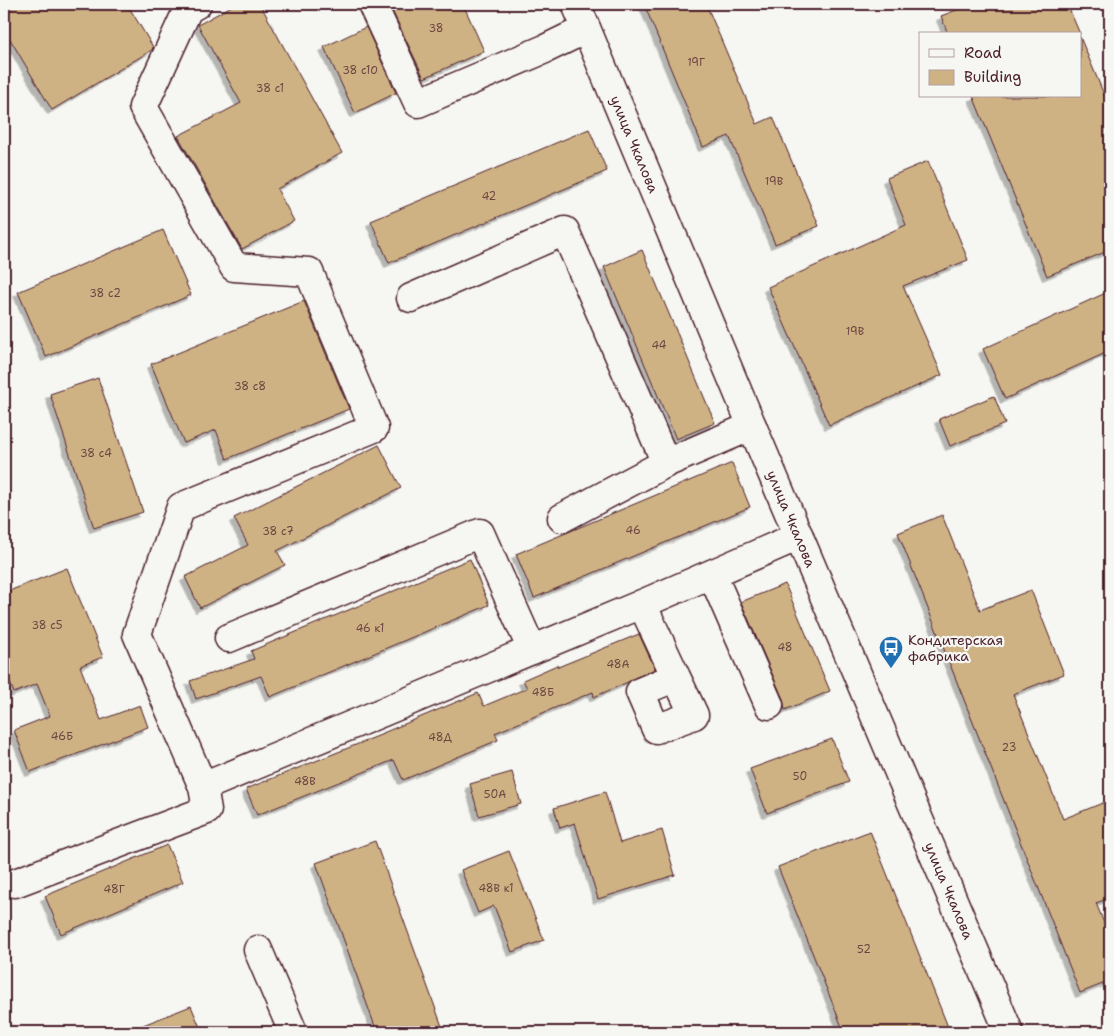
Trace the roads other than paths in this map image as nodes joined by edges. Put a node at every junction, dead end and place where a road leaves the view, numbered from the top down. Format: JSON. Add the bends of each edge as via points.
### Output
{"nodes":[{"id":1,"x":197,"y":4,"type":"edge"},
{"id":2,"x":372,"y":4,"type":"edge"},
{"id":3,"x":576,"y":4,"type":"edge"},
{"id":4,"x":586,"y":29,"type":"junction"},
{"id":5,"x":410,"y":298,"type":"dead end"},
{"id":6,"x":752,"y":426,"type":"junction"},
{"id":7,"x":666,"y":463,"type":"junction"},
{"id":8,"x":562,"y":518,"type":"dead end"},
{"id":9,"x":799,"y":536,"type":"junction"},
{"id":10,"x":712,"y":574,"type":"junction"},
{"id":11,"x":642,"y":604,"type":"junction"},
{"id":12,"x":230,"y":638,"type":"dead end"},
{"id":13,"x":532,"y":650,"type":"junction"},
{"id":14,"x":676,"y":677,"type":"dead end"},
{"id":15,"x":769,"y":705,"type":"dead end"},
{"id":16,"x":203,"y":787,"type":"junction"},
{"id":17,"x":15,"y":883,"type":"dead end"},
{"id":18,"x":258,"y":950,"type":"dead end"},
{"id":19,"x":293,"y":1032,"type":"edge"},
{"id":20,"x":1009,"y":1032,"type":"edge"}],
"edges":[{"from":1,"to":16,"type":"street","via":[[188,9],[143,107],[234,267],[309,272],[374,428],[181,507],[137,634]]},
{"from":2,"to":4,"type":"street","via":[[418,103]]},
{"from":3,"to":4,"type":"street","name":"улица Чкалова"},
{"from":4,"to":6,"type":"street","name":"улица Чкалова"},
{"from":5,"to":7,"type":"street","via":[[565,231]]},
{"from":6,"to":7,"type":"street"},
{"from":6,"to":9,"type":"street","name":"улица Чкалова"},
{"from":7,"to":8,"type":"street"},
{"from":9,"to":10,"type":"street"},
{"from":9,"to":20,"type":"street","name":"улица Чкалова"},
{"from":10,"to":11,"type":"street"},
{"from":10,"to":15,"type":"street"},
{"from":11,"to":13,"type":"street"},
{"from":11,"to":14,"type":"street"},
{"from":12,"to":13,"type":"street","via":[[480,533]]},
{"from":13,"to":16,"type":"street"},
{"from":16,"to":17,"type":"street","via":[[207,810]]},
{"from":18,"to":19,"type":"street"}]}
